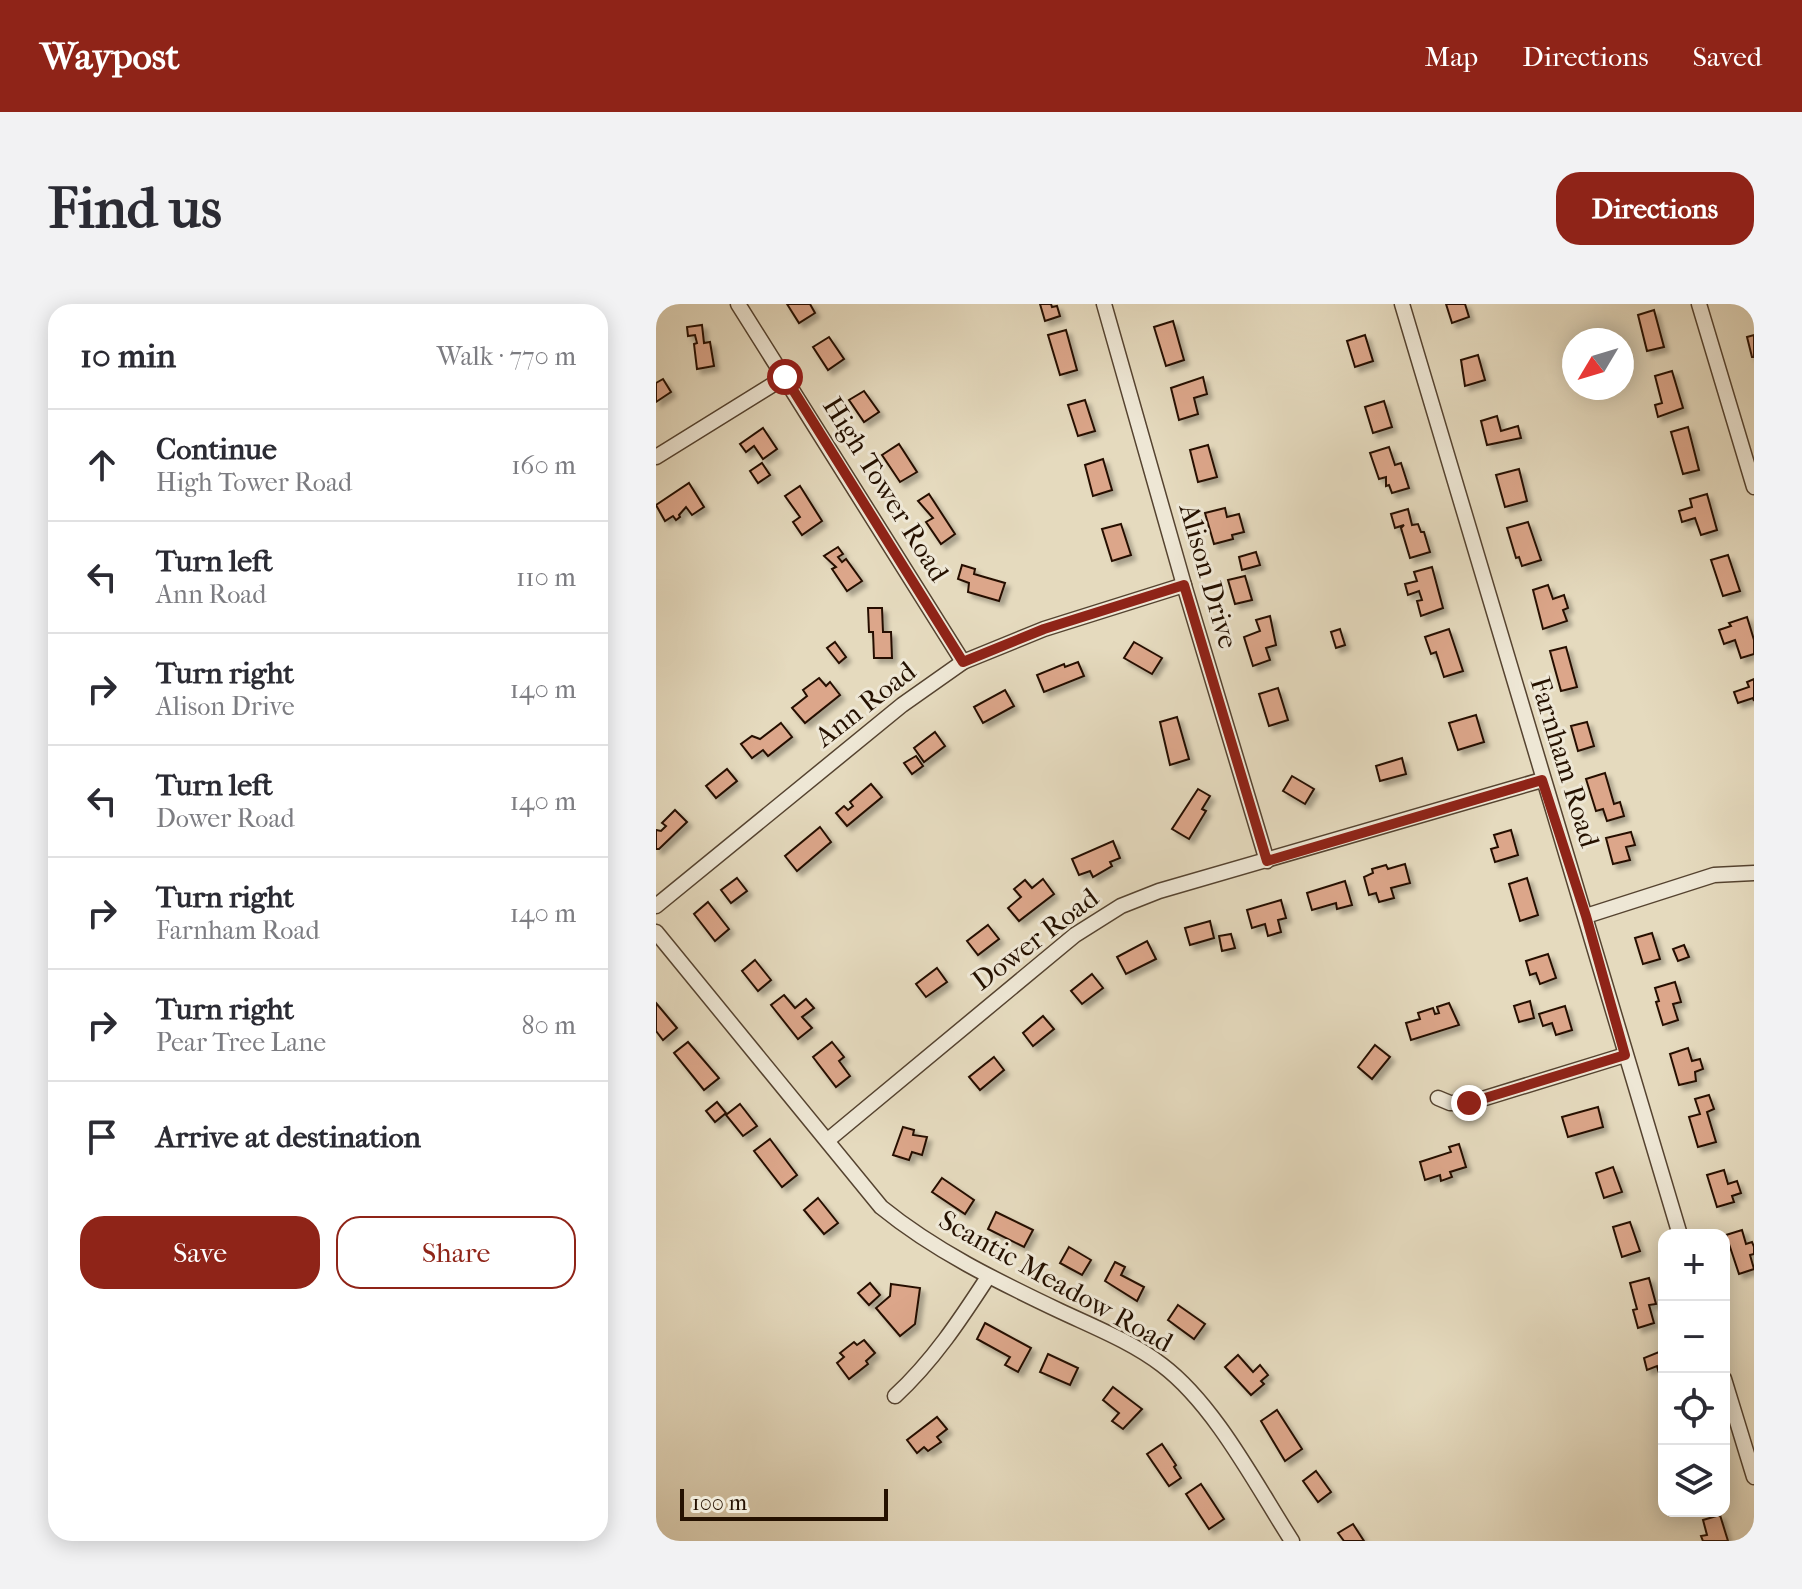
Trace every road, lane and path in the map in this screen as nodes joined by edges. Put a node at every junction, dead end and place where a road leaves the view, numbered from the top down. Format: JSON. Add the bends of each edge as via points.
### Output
{"nodes":[{"id":1,"x":738,"y":304,"type":"edge"},
{"id":2,"x":1104,"y":304,"type":"edge"},
{"id":3,"x":1402,"y":304,"type":"edge"},
{"id":4,"x":1699,"y":304,"type":"edge"},
{"id":5,"x":785,"y":377,"type":"junction"},
{"id":6,"x":656,"y":457,"type":"edge"},
{"id":7,"x":1754,"y":487,"type":"edge"},
{"id":8,"x":1184,"y":585,"type":"junction"},
{"id":9,"x":963,"y":662,"type":"junction"},
{"id":10,"x":1542,"y":780,"type":"junction"},
{"id":11,"x":1267,"y":861,"type":"junction"},
{"id":12,"x":1754,"y":873,"type":"edge"},
{"id":13,"x":656,"y":906,"type":"edge"},
{"id":14,"x":1586,"y":916,"type":"junction"},
{"id":15,"x":656,"y":932,"type":"edge"},
{"id":16,"x":1625,"y":1055,"type":"junction"},
{"id":17,"x":1438,"y":1098,"type":"dead end"},
{"id":18,"x":828,"y":1140,"type":"junction"},
{"id":19,"x":1678,"y":1229,"type":"edge"},
{"id":20,"x":988,"y":1277,"type":"junction"},
{"id":21,"x":895,"y":1396,"type":"dead end"},
{"id":22,"x":1730,"y":1399,"type":"edge"},
{"id":23,"x":1754,"y":1477,"type":"edge"},
{"id":24,"x":1292,"y":1541,"type":"edge"}],
"edges":[{"from":1,"to":5,"type":"street","name":"High Tower Road"},
{"from":2,"to":8,"type":"street","name":"Alison Drive"},
{"from":3,"to":10,"type":"street","name":"Farnham Road"},
{"from":4,"to":7,"type":"street"},
{"from":5,"to":6,"type":"street"},
{"from":5,"to":9,"type":"street","name":"High Tower Road"},
{"from":8,"to":9,"type":"street","name":"Ann Road","via":[[1044,629]]},
{"from":8,"to":11,"type":"street","name":"Alison Drive"},
{"from":9,"to":13,"type":"street","name":"Ann Road","via":[[902,705]]},
{"from":10,"to":11,"type":"street","name":"Dower Road"},
{"from":10,"to":14,"type":"street","name":"Farnham Road"},
{"from":11,"to":18,"type":"street","name":"Dower Road","via":[[1159,891],[1087,927]]},
{"from":12,"to":14,"type":"street","via":[[1714,875]]},
{"from":14,"to":16,"type":"street","name":"Farnham Road"},
{"from":15,"to":18,"type":"street","name":"Scantic Meadow Road"},
{"from":16,"to":17,"type":"street","via":[[1469,1103]]},
{"from":16,"to":19,"type":"street","name":"Farnham Road"},
{"from":18,"to":20,"type":"street","name":"Scantic Meadow Road","via":[[881,1207]]},
{"from":20,"to":21,"type":"street","via":[[952,1333]]},
{"from":20,"to":24,"type":"street","name":"Scantic Meadow Road","via":[[1162,1365],[1195,1395]]},
{"from":22,"to":23,"type":"street"}]}
